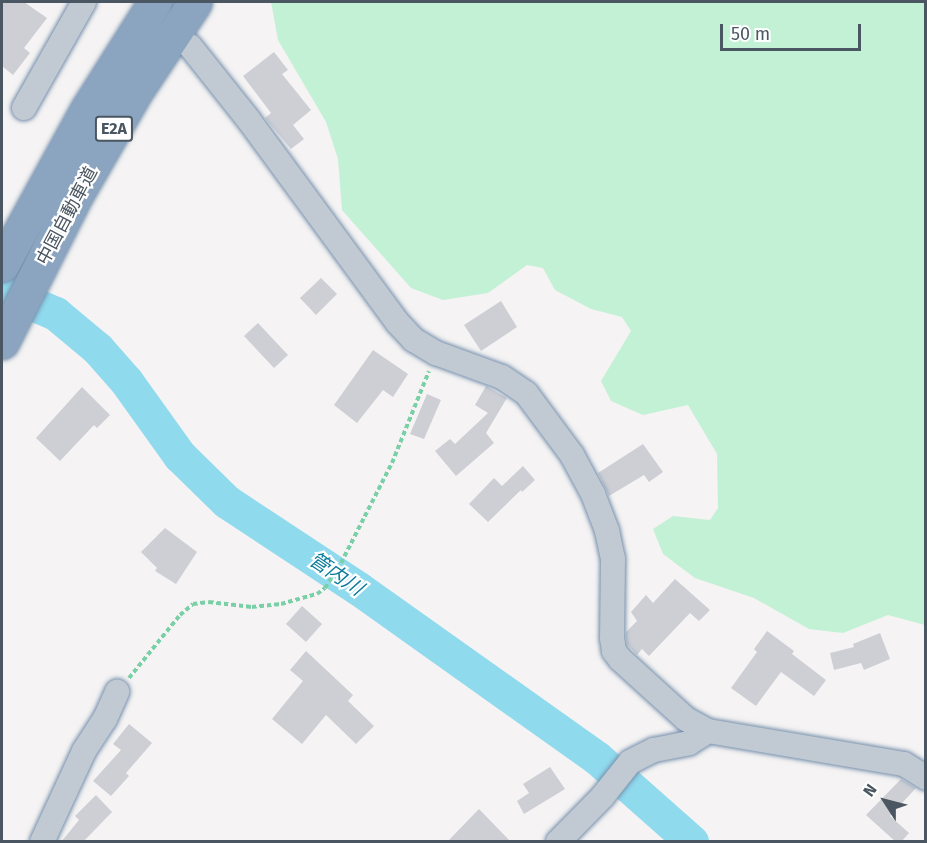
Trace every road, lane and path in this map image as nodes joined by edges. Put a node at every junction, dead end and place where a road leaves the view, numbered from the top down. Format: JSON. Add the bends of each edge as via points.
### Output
{"nodes":[{"id":1,"x":84,"y":2,"type":"edge"},
{"id":2,"x":155,"y":2,"type":"edge"},
{"id":3,"x":195,"y":2,"type":"edge"},
{"id":4,"x":190,"y":46,"type":"dead end"},
{"id":5,"x":24,"y":108,"type":"dead end"},
{"id":6,"x":7,"y":254,"type":"edge"},
{"id":7,"x":2,"y":342,"type":"edge"},
{"id":8,"x":436,"y":353,"type":"junction"},
{"id":9,"x":117,"y":692,"type":"joint"},
{"id":10,"x":708,"y":731,"type":"junction"},
{"id":11,"x":926,"y":778,"type":"edge"},
{"id":12,"x":42,"y":842,"type":"edge"},
{"id":13,"x":558,"y":842,"type":"edge"}],
"edges":[{"from":1,"to":5,"type":"street"},
{"from":2,"to":6,"type":"highway","name":"中国自動車道","number":"E2A","via":[[88,108]]},
{"from":3,"to":7,"type":"highway","name":"中国自動車道","number":"E2A","via":[[134,94],[76,195]]},
{"from":4,"to":8,"type":"street","via":[[396,322],[414,340]]},
{"from":8,"to":9,"type":"path","via":[[392,463],[325,588],[281,604],[193,604]]},
{"from":8,"to":10,"type":"street","via":[[502,376],[526,393],[544,415],[572,455],[607,531],[613,559],[614,651],[686,719]]},
{"from":9,"to":12,"type":"street","via":[[84,751]]},
{"from":10,"to":11,"type":"street","via":[[904,764]]},
{"from":10,"to":13,"type":"street","via":[[689,743],[654,750],[630,762]]}]}
